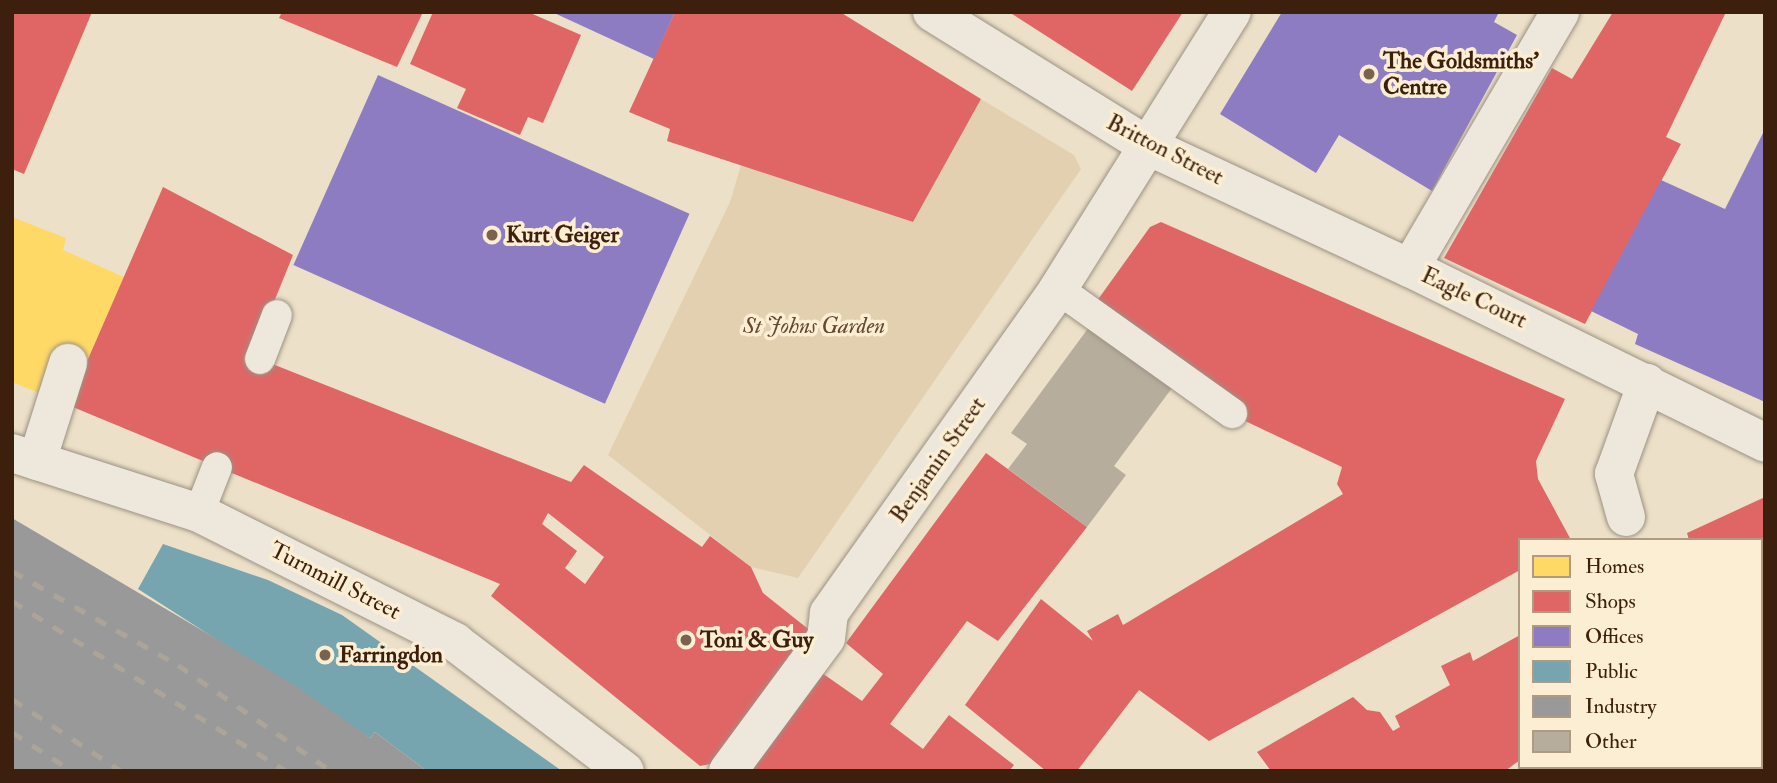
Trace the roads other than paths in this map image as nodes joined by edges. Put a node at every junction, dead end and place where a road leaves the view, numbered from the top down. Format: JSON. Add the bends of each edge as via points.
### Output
{"nodes":[{"id":1,"x":932,"y":12,"type":"edge"},
{"id":2,"x":1232,"y":12,"type":"edge"},
{"id":3,"x":1560,"y":12,"type":"edge"},
{"id":4,"x":1148,"y":146,"type":"junction"},
{"id":5,"x":1410,"y":268,"type":"junction"},
{"id":6,"x":1058,"y":289,"type":"junction"},
{"id":7,"x":277,"y":315,"type":"dead end"},
{"id":8,"x":260,"y":359,"type":"dead end"},
{"id":9,"x":68,"y":363,"type":"dead end"},
{"id":10,"x":1647,"y":383,"type":"junction"},
{"id":11,"x":1231,"y":412,"type":"dead end"},
{"id":12,"x":1765,"y":443,"type":"edge"},
{"id":13,"x":25,"y":457,"type":"edge"},
{"id":14,"x":217,"y":467,"type":"dead end"},
{"id":15,"x":199,"y":513,"type":"junction"},
{"id":16,"x":1626,"y":517,"type":"dead end"},
{"id":17,"x":625,"y":771,"type":"edge"},
{"id":18,"x":728,"y":771,"type":"edge"}],
"edges":[{"from":1,"to":4,"type":"street","name":"Britton Street"},
{"from":2,"to":4,"type":"street","name":"Benjamin Street"},
{"from":3,"to":5,"type":"street","name":"Eagle Court"},
{"from":4,"to":5,"type":"street","name":"Britton Street"},
{"from":4,"to":6,"type":"street","name":"Benjamin Street"},
{"from":5,"to":10,"type":"street","name":"Eagle Court"},
{"from":6,"to":11,"type":"lane"},
{"from":6,"to":18,"type":"street","name":"Benjamin Street","via":[[829,613],[826,638]]},
{"from":7,"to":8,"type":"lane"},
{"from":9,"to":13,"type":"street"},
{"from":10,"to":12,"type":"street","name":"Eagle Court"},
{"from":10,"to":16,"type":"street","via":[[1614,474]]},
{"from":13,"to":15,"type":"street","name":"Turnmill Street"},
{"from":14,"to":15,"type":"lane"},
{"from":15,"to":17,"type":"street","name":"Turnmill Street","via":[[455,642]]}]}
